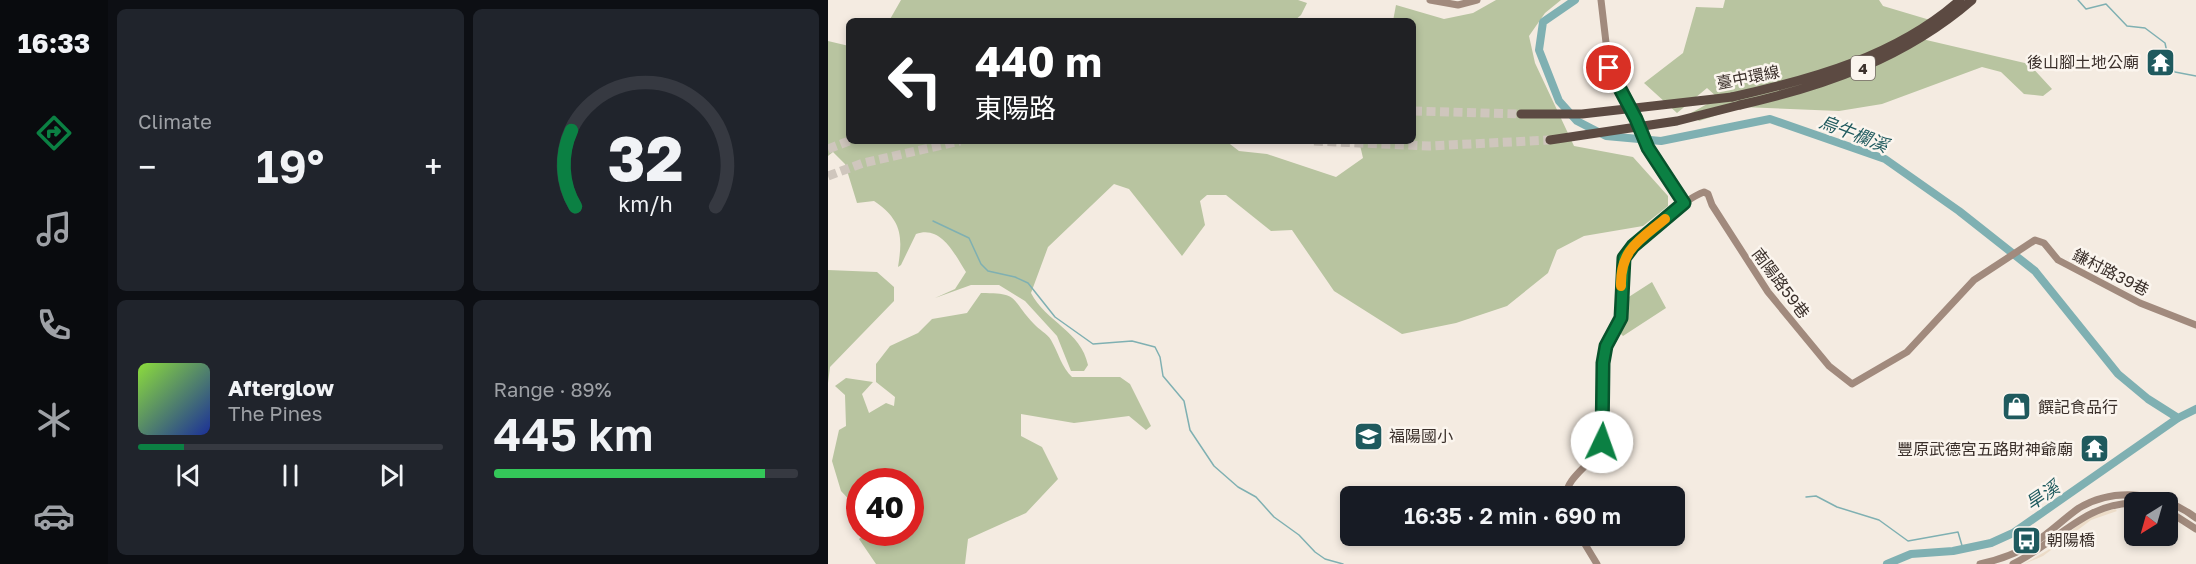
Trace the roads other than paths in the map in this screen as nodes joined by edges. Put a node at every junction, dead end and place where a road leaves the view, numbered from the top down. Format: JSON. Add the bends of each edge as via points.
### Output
{"nodes":[{"id":1,"x":1430,"y":0,"type":"edge"},
{"id":2,"x":1477,"y":0,"type":"edge"},
{"id":3,"x":1960,"y":0,"type":"edge"},
{"id":4,"x":1972,"y":0,"type":"edge"},
{"id":5,"x":1601,"y":1,"type":"edge"},
{"id":6,"x":1521,"y":114,"type":"tunnel mouth"},
{"id":7,"x":1550,"y":140,"type":"tunnel mouth"},
{"id":8,"x":1684,"y":203,"type":"junction"},
{"id":9,"x":2009,"y":259,"type":"joint"},
{"id":10,"x":2196,"y":325,"type":"edge"},
{"id":11,"x":1568,"y":486,"type":"edge"},
{"id":12,"x":2124,"y":505,"type":"edge"},
{"id":13,"x":2178,"y":517,"type":"edge"},
{"id":14,"x":2196,"y":518,"type":"edge"},
{"id":15,"x":2196,"y":529,"type":"edge"},
{"id":16,"x":1586,"y":546,"type":"edge"},
{"id":17,"x":1597,"y":564,"type":"edge"},
{"id":18,"x":1980,"y":564,"type":"edge"},
{"id":19,"x":2013,"y":564,"type":"edge"}],
"edges":[{"from":1,"to":2,"type":"street","via":[[1458,4]]},
{"from":3,"to":6,"type":"highway","name":"臺中環線","number":"4","bridge":true,"via":[[1906,38],[1874,54],[1788,85],[1732,97],[1582,114]]},
{"from":4,"to":7,"type":"highway","name":"臺中環線","number":"4","bridge":true,"via":[[1891,56],[1792,93],[1677,121]]},
{"from":5,"to":8,"type":"street","via":[[1609,68],[1652,155]]},
{"from":8,"to":9,"type":"street","name":"南陽路59巷","via":[[1701,193],[1708,195],[1768,292],[1829,366],[1852,384],[1907,352],[1974,280]]},
{"from":8,"to":11,"type":"street","via":[[1624,258],[1621,318],[1606,346],[1603,363],[1602,442]]},
{"from":9,"to":10,"type":"street","name":"鎌村路39巷","via":[[2040,240],[2058,260],[2140,303]]},
{"from":12,"to":19,"type":"street","via":[[2092,511]]},
{"from":13,"to":15,"type":"street"},
{"from":14,"to":18,"type":"street","via":[[2180,506],[2157,498],[2111,496],[2079,509],[2016,553]]},
{"from":16,"to":17,"type":"street"}]}
